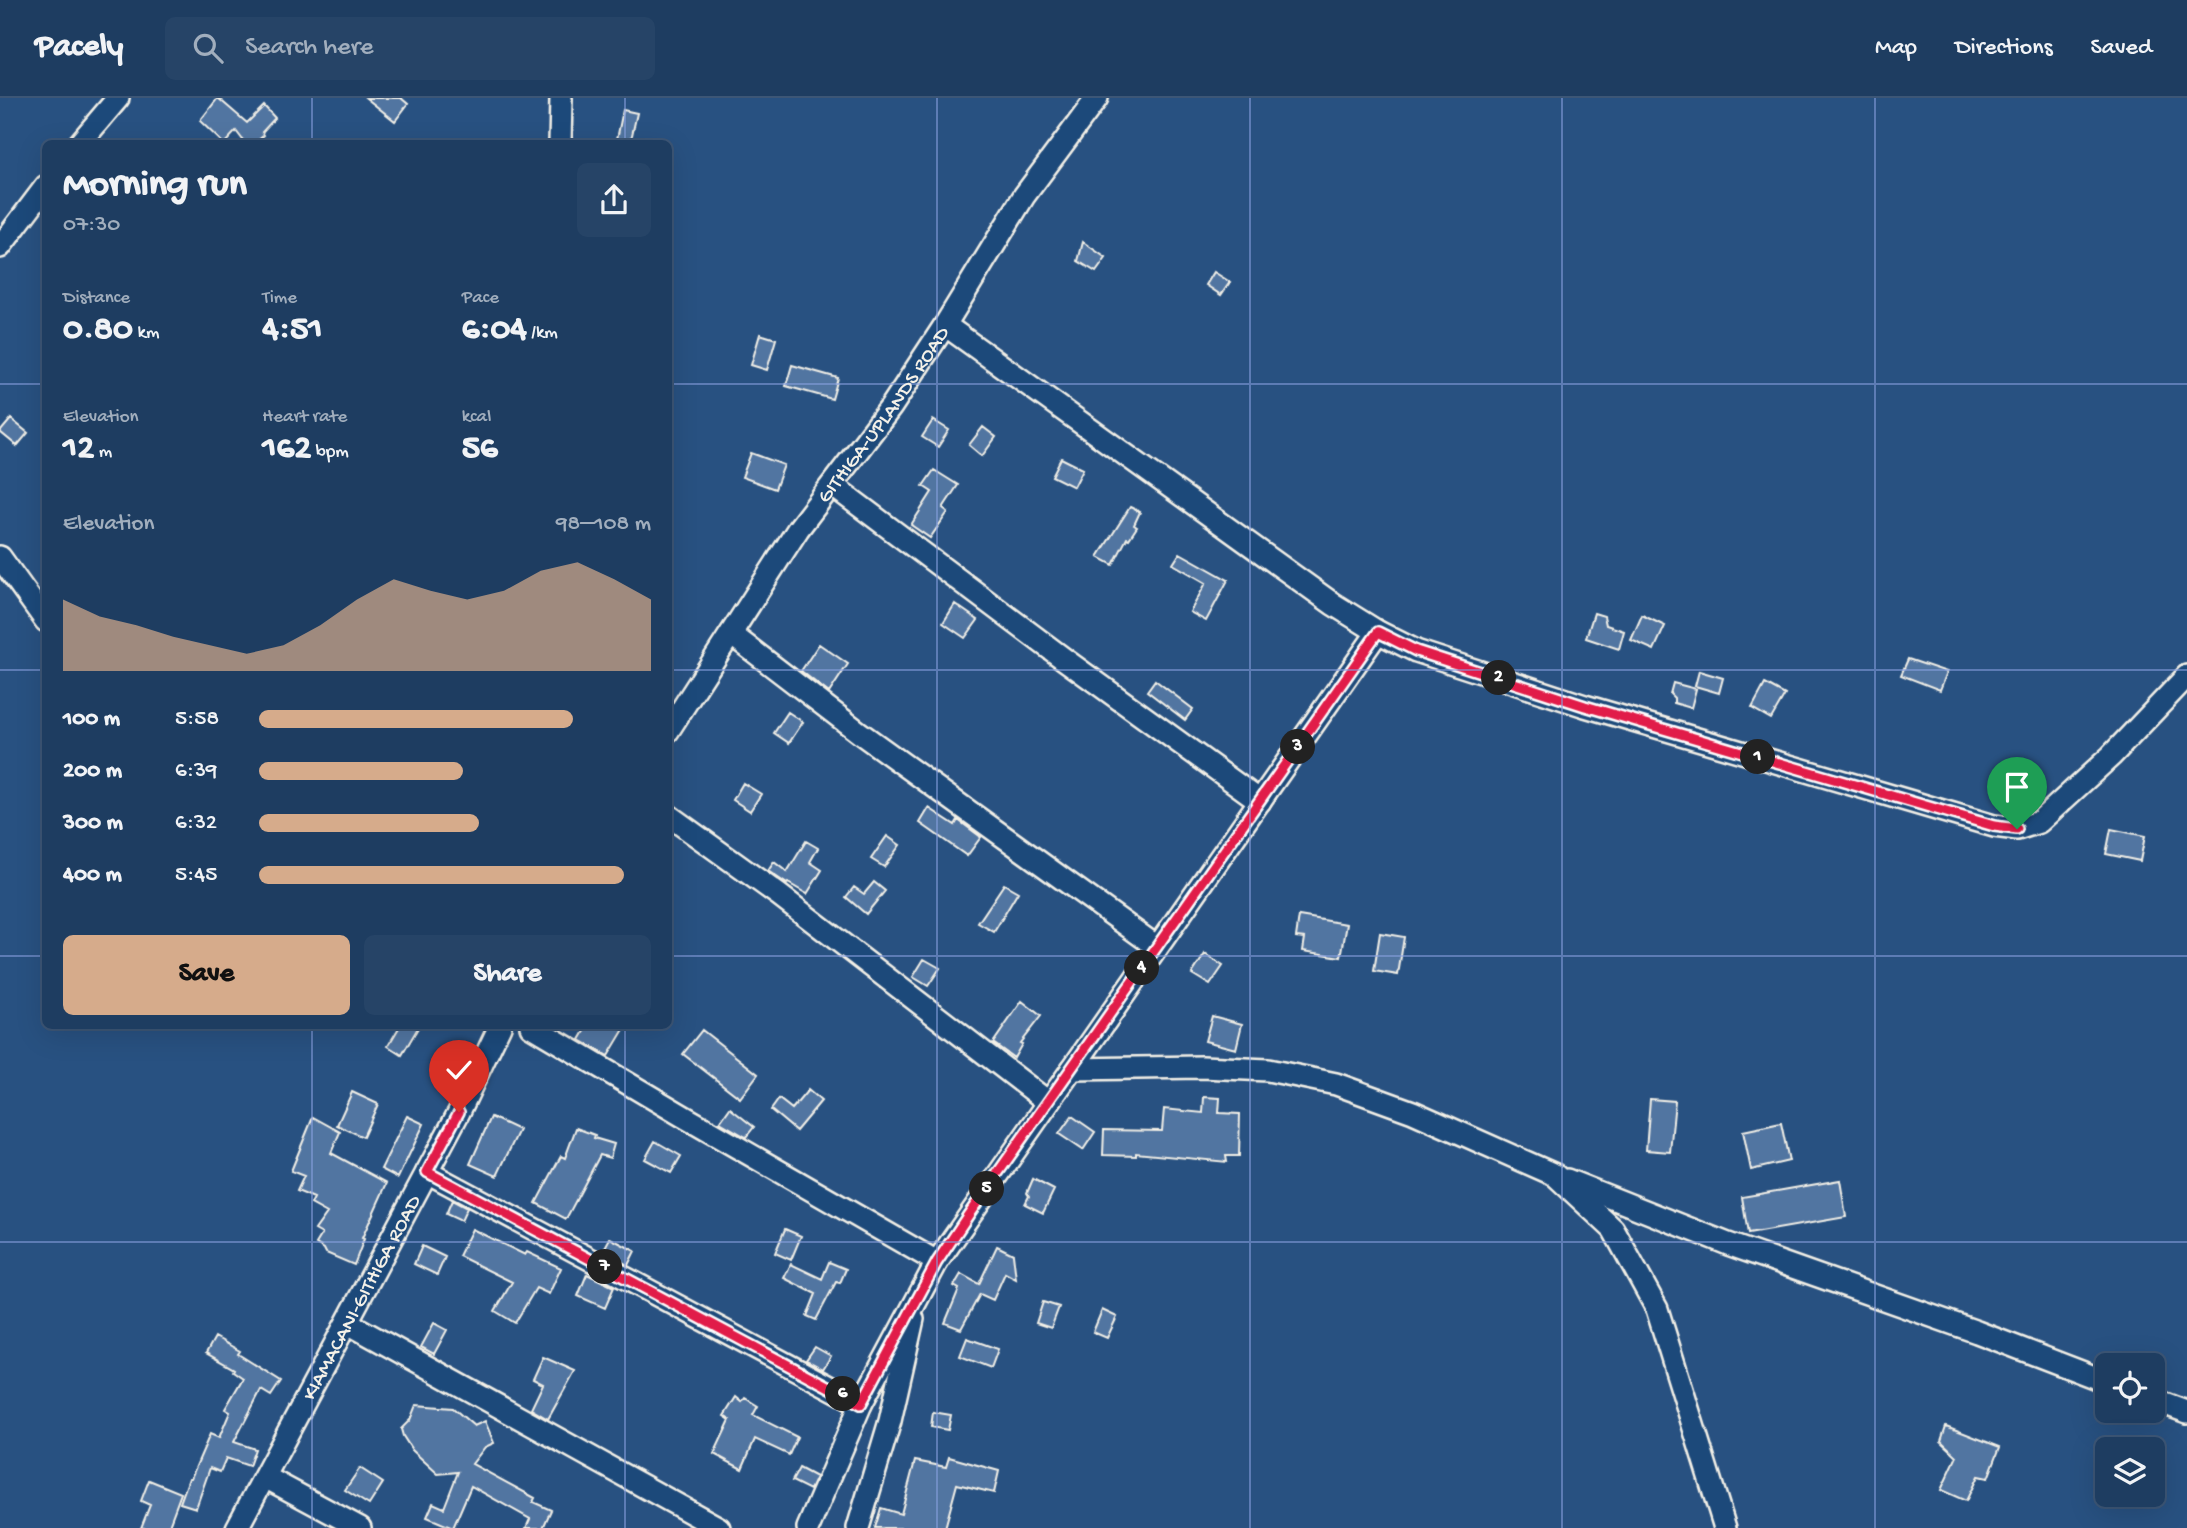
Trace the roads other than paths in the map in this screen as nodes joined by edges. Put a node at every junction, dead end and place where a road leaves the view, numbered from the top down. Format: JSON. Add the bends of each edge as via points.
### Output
{"nodes":[{"id":1,"x":118,"y":98,"type":"edge"},
{"id":2,"x":561,"y":98,"type":"edge"},
{"id":3,"x":1097,"y":98,"type":"edge"},
{"id":4,"x":82,"y":140,"type":"edge"},
{"id":5,"x":560,"y":140,"type":"edge"},
{"id":6,"x":42,"y":191,"type":"edge"},
{"id":7,"x":3,"y":236,"type":"edge"},
{"id":8,"x":945,"y":325,"type":"junction"},
{"id":9,"x":832,"y":485,"type":"junction"},
{"id":10,"x":0,"y":556,"type":"edge"},
{"id":11,"x":42,"y":615,"type":"edge"},
{"id":12,"x":1378,"y":632,"type":"junction"},
{"id":13,"x":731,"y":634,"type":"junction"},
{"id":14,"x":2187,"y":676,"type":"edge"},
{"id":15,"x":672,"y":725,"type":"edge"},
{"id":16,"x":1260,"y":801,"type":"junction"},
{"id":17,"x":672,"y":818,"type":"edge"},
{"id":18,"x":1157,"y":947,"type":"junction"},
{"id":19,"x":499,"y":1029,"type":"edge"},
{"id":20,"x":536,"y":1029,"type":"edge"},
{"id":21,"x":1072,"y":1069,"type":"junction"},
{"id":22,"x":1048,"y":1102,"type":"junction"},
{"id":23,"x":427,"y":1172,"type":"junction"},
{"id":24,"x":1555,"y":1175,"type":"junction"},
{"id":25,"x":937,"y":1262,"type":"junction"},
{"id":26,"x":917,"y":1299,"type":"junction"},
{"id":27,"x":348,"y":1323,"type":"junction"},
{"id":28,"x":2095,"y":1377,"type":"edge"},
{"id":29,"x":861,"y":1404,"type":"junction"},
{"id":30,"x":2165,"y":1404,"type":"edge"},
{"id":31,"x":2187,"y":1412,"type":"edge"},
{"id":32,"x":265,"y":1476,"type":"junction"},
{"id":33,"x":237,"y":1528,"type":"edge"},
{"id":34,"x":360,"y":1528,"type":"edge"},
{"id":35,"x":719,"y":1528,"type":"edge"},
{"id":36,"x":808,"y":1528,"type":"edge"},
{"id":37,"x":858,"y":1528,"type":"edge"},
{"id":38,"x":1725,"y":1528,"type":"edge"}],
"edges":[{"from":1,"to":4,"type":"street"},
{"from":2,"to":5,"type":"street"},
{"from":3,"to":8,"type":"street","name":"GITHIGA-UPLANDS ROAD","via":[[1024,197]]},
{"from":6,"to":7,"type":"street"},
{"from":8,"to":9,"type":"street","name":"GITHIGA-UPLANDS ROAD"},
{"from":8,"to":12,"type":"street"},
{"from":9,"to":13,"type":"street","name":"GITHIGA-UPLANDS ROAD"},
{"from":9,"to":16,"type":"street"},
{"from":10,"to":11,"type":"street"},
{"from":12,"to":14,"type":"street","via":[[1416,651],[1585,706],[2017,829],[2039,822],[2111,756]]},
{"from":12,"to":16,"type":"street"},
{"from":13,"to":15,"type":"street","name":"GITHIGA-UPLANDS ROAD"},
{"from":13,"to":18,"type":"street"},
{"from":16,"to":18,"type":"street"},
{"from":17,"to":22,"type":"street"},
{"from":18,"to":21,"type":"street"},
{"from":19,"to":23,"type":"street","name":"KIAMACANI-GITHIGA ROAD"},
{"from":20,"to":25,"type":"street"},
{"from":21,"to":22,"type":"street"},
{"from":21,"to":24,"type":"street","via":[[1268,1070],[1336,1084],[1413,1112]]},
{"from":22,"to":25,"type":"street"},
{"from":23,"to":27,"type":"street","name":"KIAMACANI-GITHIGA ROAD"},
{"from":23,"to":29,"type":"street"},
{"from":24,"to":28,"type":"street","via":[[1728,1244]]},
{"from":24,"to":38,"type":"street","via":[[1613,1229],[1657,1309]]},
{"from":25,"to":26,"type":"street"},
{"from":26,"to":29,"type":"street"},
{"from":26,"to":37,"type":"street","via":[[890,1421]]},
{"from":27,"to":32,"type":"street","name":"KIAMACANI-GITHIGA ROAD"},
{"from":27,"to":35,"type":"street"},
{"from":29,"to":36,"type":"street"},
{"from":30,"to":31,"type":"street"},
{"from":32,"to":33,"type":"street","name":"KIAMACANI-GITHIGA ROAD"},
{"from":32,"to":34,"type":"street"}]}
